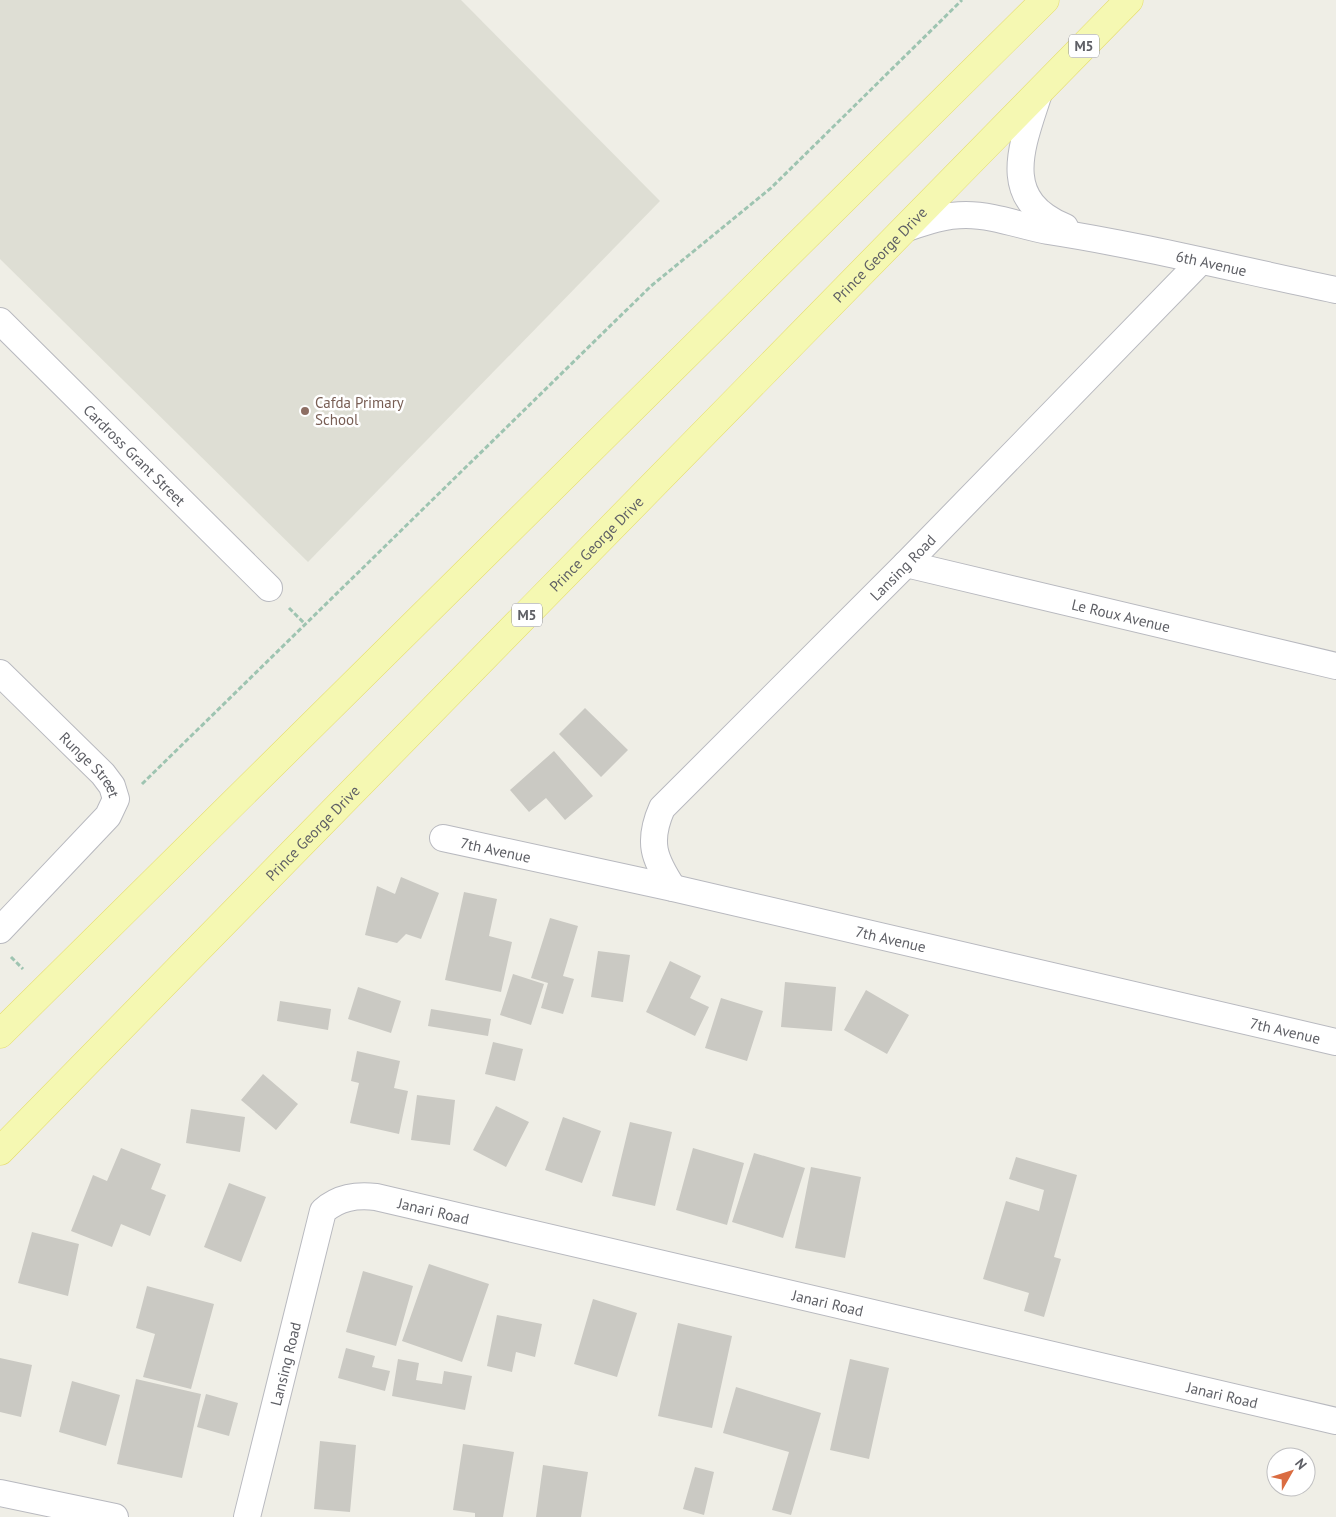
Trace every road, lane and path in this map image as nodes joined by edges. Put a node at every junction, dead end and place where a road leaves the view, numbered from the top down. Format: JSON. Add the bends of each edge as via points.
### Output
{"nodes":[{"id":1,"x":962,"y":0,"type":"edge"},
{"id":2,"x":1045,"y":0,"type":"edge"},
{"id":3,"x":1129,"y":0,"type":"edge"},
{"id":4,"x":1039,"y":93,"type":"junction"},
{"id":5,"x":907,"y":228,"type":"junction"},
{"id":6,"x":1087,"y":236,"type":"junction"},
{"id":7,"x":1200,"y":262,"type":"junction"},
{"id":8,"x":1336,"y":290,"type":"edge"},
{"id":9,"x":0,"y":321,"type":"edge"},
{"id":10,"x":906,"y":564,"type":"junction"},
{"id":11,"x":269,"y":588,"type":"dead end"},
{"id":12,"x":1336,"y":666,"type":"edge"},
{"id":13,"x":0,"y":673,"type":"edge"},
{"id":14,"x":140,"y":785,"type":"dead end"},
{"id":15,"x":443,"y":838,"type":"dead end"},
{"id":16,"x":673,"y":888,"type":"junction"},
{"id":17,"x":0,"y":930,"type":"edge"},
{"id":18,"x":0,"y":1034,"type":"edge"},
{"id":19,"x":1336,"y":1042,"type":"edge"},
{"id":20,"x":0,"y":1151,"type":"edge"},
{"id":21,"x":323,"y":1211,"type":"joint"},
{"id":22,"x":1336,"y":1421,"type":"edge"},
{"id":23,"x":0,"y":1493,"type":"edge"},
{"id":24,"x":115,"y":1517,"type":"edge"},
{"id":25,"x":247,"y":1517,"type":"edge"}],
"edges":[{"from":1,"to":14,"type":"path","via":[[771,188],[650,286]]},
{"from":2,"to":18,"type":"main road"},
{"from":3,"to":4,"type":"main road","name":"Prince George Drive","number":"M5"},
{"from":4,"to":5,"type":"main road","name":"Prince George Drive","number":"M5"},
{"from":4,"to":6,"type":"street","name":"6th Avenue","via":[[1022,146],[1019,166],[1023,187],[1029,202],[1039,213]]},
{"from":5,"to":6,"type":"street","name":"6th Avenue","via":[[943,216],[968,215]]},
{"from":5,"to":20,"type":"main road","name":"Prince George Drive","number":"M5"},
{"from":6,"to":7,"type":"street","name":"6th Avenue"},
{"from":7,"to":8,"type":"street","name":"6th Avenue"},
{"from":7,"to":10,"type":"street","name":"Lansing Road"},
{"from":9,"to":11,"type":"street","name":"Cardross Grant Street"},
{"from":10,"to":12,"type":"street","name":"Le Roux Avenue"},
{"from":10,"to":16,"type":"street","name":"Lansing Road","via":[[662,808],[654,826],[653,846],[659,866]]},
{"from":13,"to":17,"type":"street","name":"Runge Street","via":[[103,774],[116,799],[108,816]]},
{"from":15,"to":16,"type":"street","name":"7th Avenue"},
{"from":16,"to":19,"type":"street","name":"7th Avenue"},
{"from":21,"to":22,"type":"street","name":"Janari Road","via":[[333,1202],[346,1198],[376,1197]]},
{"from":21,"to":25,"type":"street","name":"Lansing Road"},
{"from":23,"to":24,"type":"street"}]}
